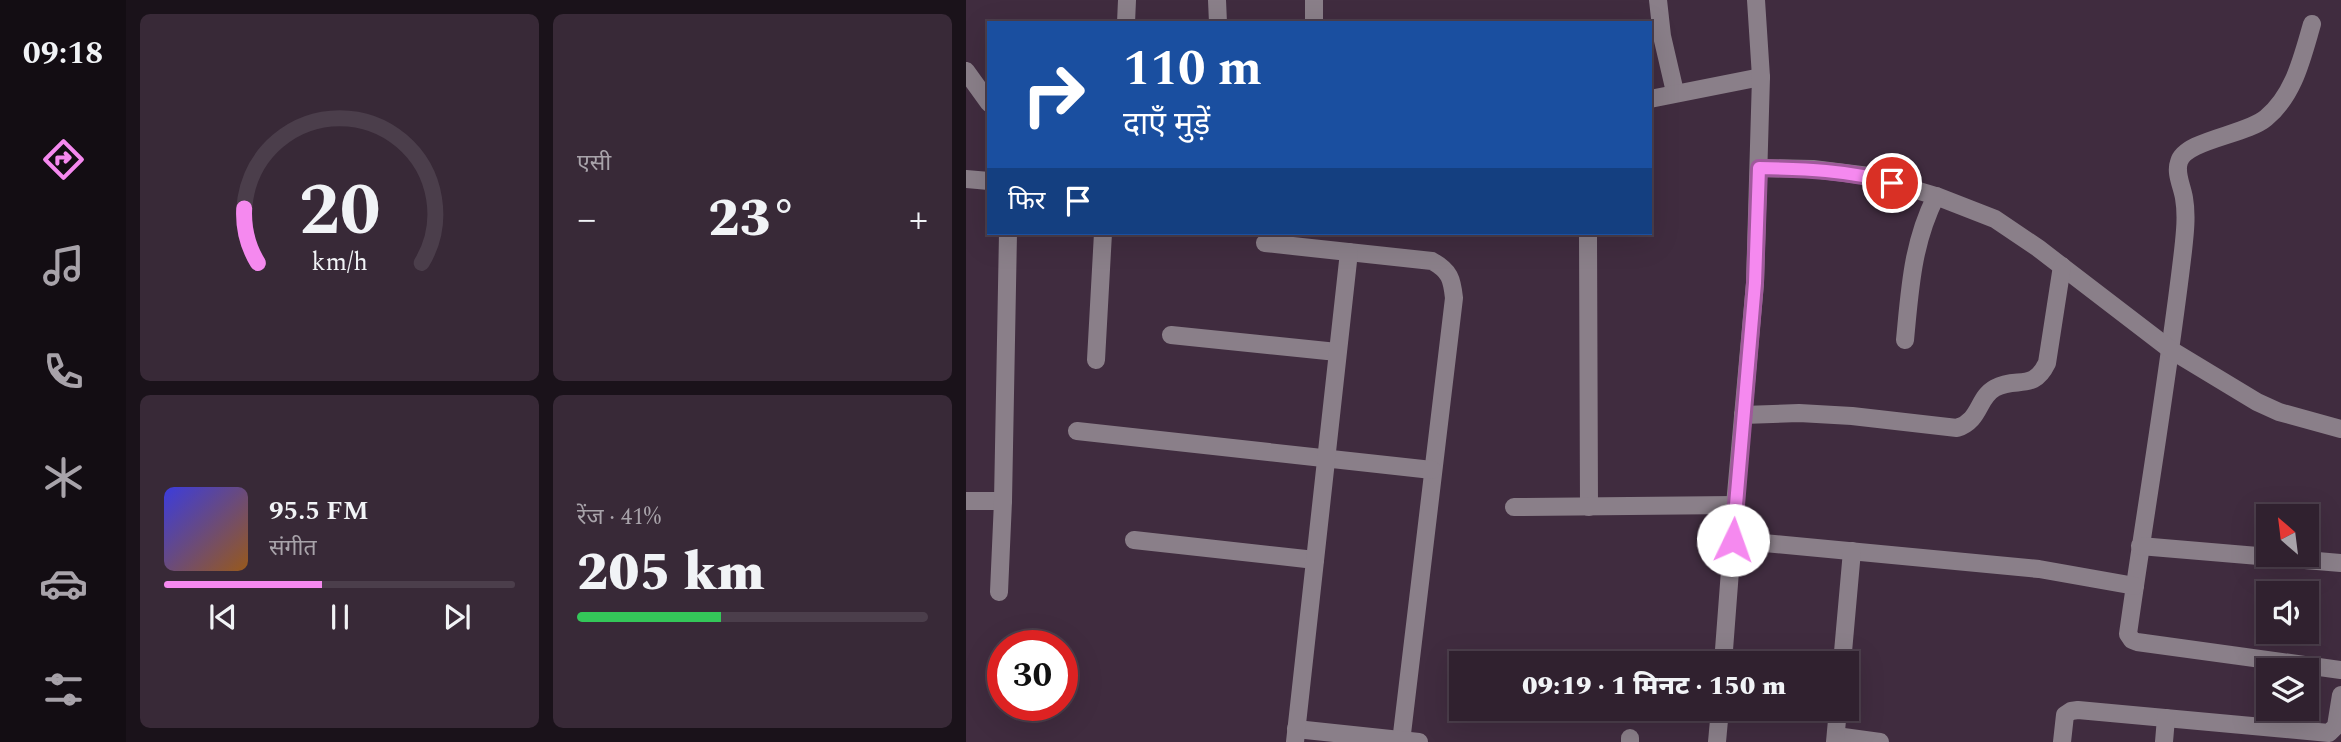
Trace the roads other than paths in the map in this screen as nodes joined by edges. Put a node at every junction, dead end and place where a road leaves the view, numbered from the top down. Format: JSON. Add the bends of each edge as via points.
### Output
{"nodes":[{"id":1,"x":1127,"y":0,"type":"edge"},
{"id":2,"x":1217,"y":0,"type":"edge"},
{"id":3,"x":1314,"y":0,"type":"edge"},
{"id":4,"x":1658,"y":0,"type":"edge"},
{"id":5,"x":1756,"y":0,"type":"edge"},
{"id":6,"x":1126,"y":21,"type":"edge"},
{"id":7,"x":1218,"y":21,"type":"edge"},
{"id":8,"x":1314,"y":21,"type":"edge"},
{"id":9,"x":2312,"y":24,"type":"dead end"},
{"id":10,"x":966,"y":71,"type":"edge"},
{"id":11,"x":1761,"y":77,"type":"junction"},
{"id":12,"x":1675,"y":92,"type":"junction"},
{"id":13,"x":1652,"y":98,"type":"edge"},
{"id":14,"x":987,"y":100,"type":"edge"},
{"id":15,"x":1759,"y":168,"type":"junction"},
{"id":16,"x":966,"y":179,"type":"edge"},
{"id":17,"x":987,"y":181,"type":"edge"},
{"id":18,"x":1936,"y":197,"type":"junction"},
{"id":19,"x":1008,"y":235,"type":"edge"},
{"id":20,"x":1103,"y":235,"type":"edge"},
{"id":21,"x":1588,"y":235,"type":"edge"},
{"id":22,"x":1265,"y":243,"type":"dead end"},
{"id":23,"x":1349,"y":252,"type":"junction"},
{"id":24,"x":2062,"y":266,"type":"junction"},
{"id":25,"x":1171,"y":335,"type":"dead end"},
{"id":26,"x":1905,"y":340,"type":"dead end"},
{"id":27,"x":2171,"y":350,"type":"junction"},
{"id":28,"x":1337,"y":352,"type":"junction"},
{"id":29,"x":1096,"y":360,"type":"dead end"},
{"id":30,"x":1744,"y":415,"type":"junction"},
{"id":31,"x":2341,"y":429,"type":"edge"},
{"id":32,"x":1077,"y":431,"type":"dead end"},
{"id":33,"x":1325,"y":458,"type":"junction"},
{"id":34,"x":1432,"y":470,"type":"junction"},
{"id":35,"x":966,"y":501,"type":"edge"},
{"id":36,"x":1003,"y":501,"type":"junction"},
{"id":37,"x":1735,"y":505,"type":"junction"},
{"id":38,"x":1514,"y":507,"type":"dead end"},
{"id":39,"x":1589,"y":507,"type":"junction"},
{"id":40,"x":1134,"y":540,"type":"dead end"},
{"id":41,"x":1733,"y":540,"type":"junction"},
{"id":42,"x":2140,"y":546,"type":"junction"},
{"id":43,"x":1852,"y":551,"type":"junction"},
{"id":44,"x":1315,"y":560,"type":"junction"},
{"id":45,"x":2341,"y":563,"type":"edge"},
{"id":46,"x":2135,"y":586,"type":"junction"},
{"id":47,"x":999,"y":592,"type":"dead end"},
{"id":48,"x":1724,"y":651,"type":"edge"},
{"id":49,"x":1843,"y":651,"type":"edge"},
{"id":50,"x":2341,"y":670,"type":"edge"},
{"id":51,"x":2341,"y":695,"type":"edge"},
{"id":52,"x":2166,"y":718,"type":"junction"},
{"id":53,"x":1719,"y":721,"type":"edge"},
{"id":54,"x":1837,"y":721,"type":"edge"},
{"id":55,"x":2274,"y":734,"type":"edge"},
{"id":56,"x":2335,"y":734,"type":"edge"},
{"id":57,"x":1295,"y":735,"type":"edge"},
{"id":58,"x":1835,"y":739,"type":"edge"},
{"id":59,"x":1407,"y":741,"type":"edge"},
{"id":60,"x":1717,"y":742,"type":"edge"},
{"id":61,"x":1880,"y":742,"type":"edge"},
{"id":62,"x":2062,"y":742,"type":"edge"},
{"id":63,"x":2164,"y":742,"type":"edge"}],
"edges":[{"from":1,"to":6,"type":"street"},
{"from":2,"to":7,"type":"street"},
{"from":3,"to":8,"type":"street"},
{"from":4,"to":12,"type":"street"},
{"from":5,"to":11,"type":"street"},
{"from":9,"to":27,"type":"street","via":[[2298,72],[2266,118],[2247,130],[2196,144],[2178,162],[2186,217]]},
{"from":10,"to":14,"type":"street"},
{"from":11,"to":12,"type":"street"},
{"from":11,"to":15,"type":"street"},
{"from":12,"to":13,"type":"street"},
{"from":15,"to":18,"type":"street","via":[[1869,176]]},
{"from":15,"to":30,"type":"street"},
{"from":16,"to":17,"type":"street"},
{"from":18,"to":24,"type":"street","via":[[1994,219]]},
{"from":18,"to":26,"type":"street","via":[[1914,257]]},
{"from":19,"to":36,"type":"street"},
{"from":20,"to":29,"type":"street"},
{"from":21,"to":39,"type":"street"},
{"from":22,"to":23,"type":"street"},
{"from":23,"to":28,"type":"street"},
{"from":23,"to":34,"type":"street","via":[[1432,261],[1444,268],[1452,282],[1454,298]]},
{"from":24,"to":27,"type":"street"},
{"from":24,"to":30,"type":"street","via":[[2041,376],[1991,390],[1967,425],[1957,428],[1799,413]]},
{"from":25,"to":28,"type":"street"},
{"from":27,"to":31,"type":"street","via":[[2268,407]]},
{"from":27,"to":42,"type":"street"},
{"from":28,"to":33,"type":"street"},
{"from":30,"to":37,"type":"street"},
{"from":32,"to":33,"type":"street"},
{"from":33,"to":34,"type":"street"},
{"from":33,"to":44,"type":"street"},
{"from":34,"to":59,"type":"street"},
{"from":35,"to":36,"type":"street"},
{"from":36,"to":47,"type":"street"},
{"from":37,"to":39,"type":"street"},
{"from":37,"to":41,"type":"street"},
{"from":38,"to":39,"type":"street"},
{"from":40,"to":44,"type":"street"},
{"from":41,"to":43,"type":"street"},
{"from":41,"to":48,"type":"street"},
{"from":42,"to":45,"type":"street"},
{"from":42,"to":46,"type":"street"},
{"from":43,"to":46,"type":"street","via":[[2039,569]]},
{"from":43,"to":49,"type":"street"},
{"from":44,"to":57,"type":"street"},
{"from":46,"to":50,"type":"street","via":[[2128,634],[2132,640]]},
{"from":51,"to":56,"type":"street"},
{"from":52,"to":55,"type":"street"},
{"from":52,"to":62,"type":"street","via":[[2071,711],[2065,715]]},
{"from":52,"to":63,"type":"street"},
{"from":53,"to":60,"type":"street"},
{"from":54,"to":58,"type":"street"},
{"from":55,"to":56,"type":"street"},
{"from":57,"to":59,"type":"street"},
{"from":58,"to":61,"type":"street"}]}
